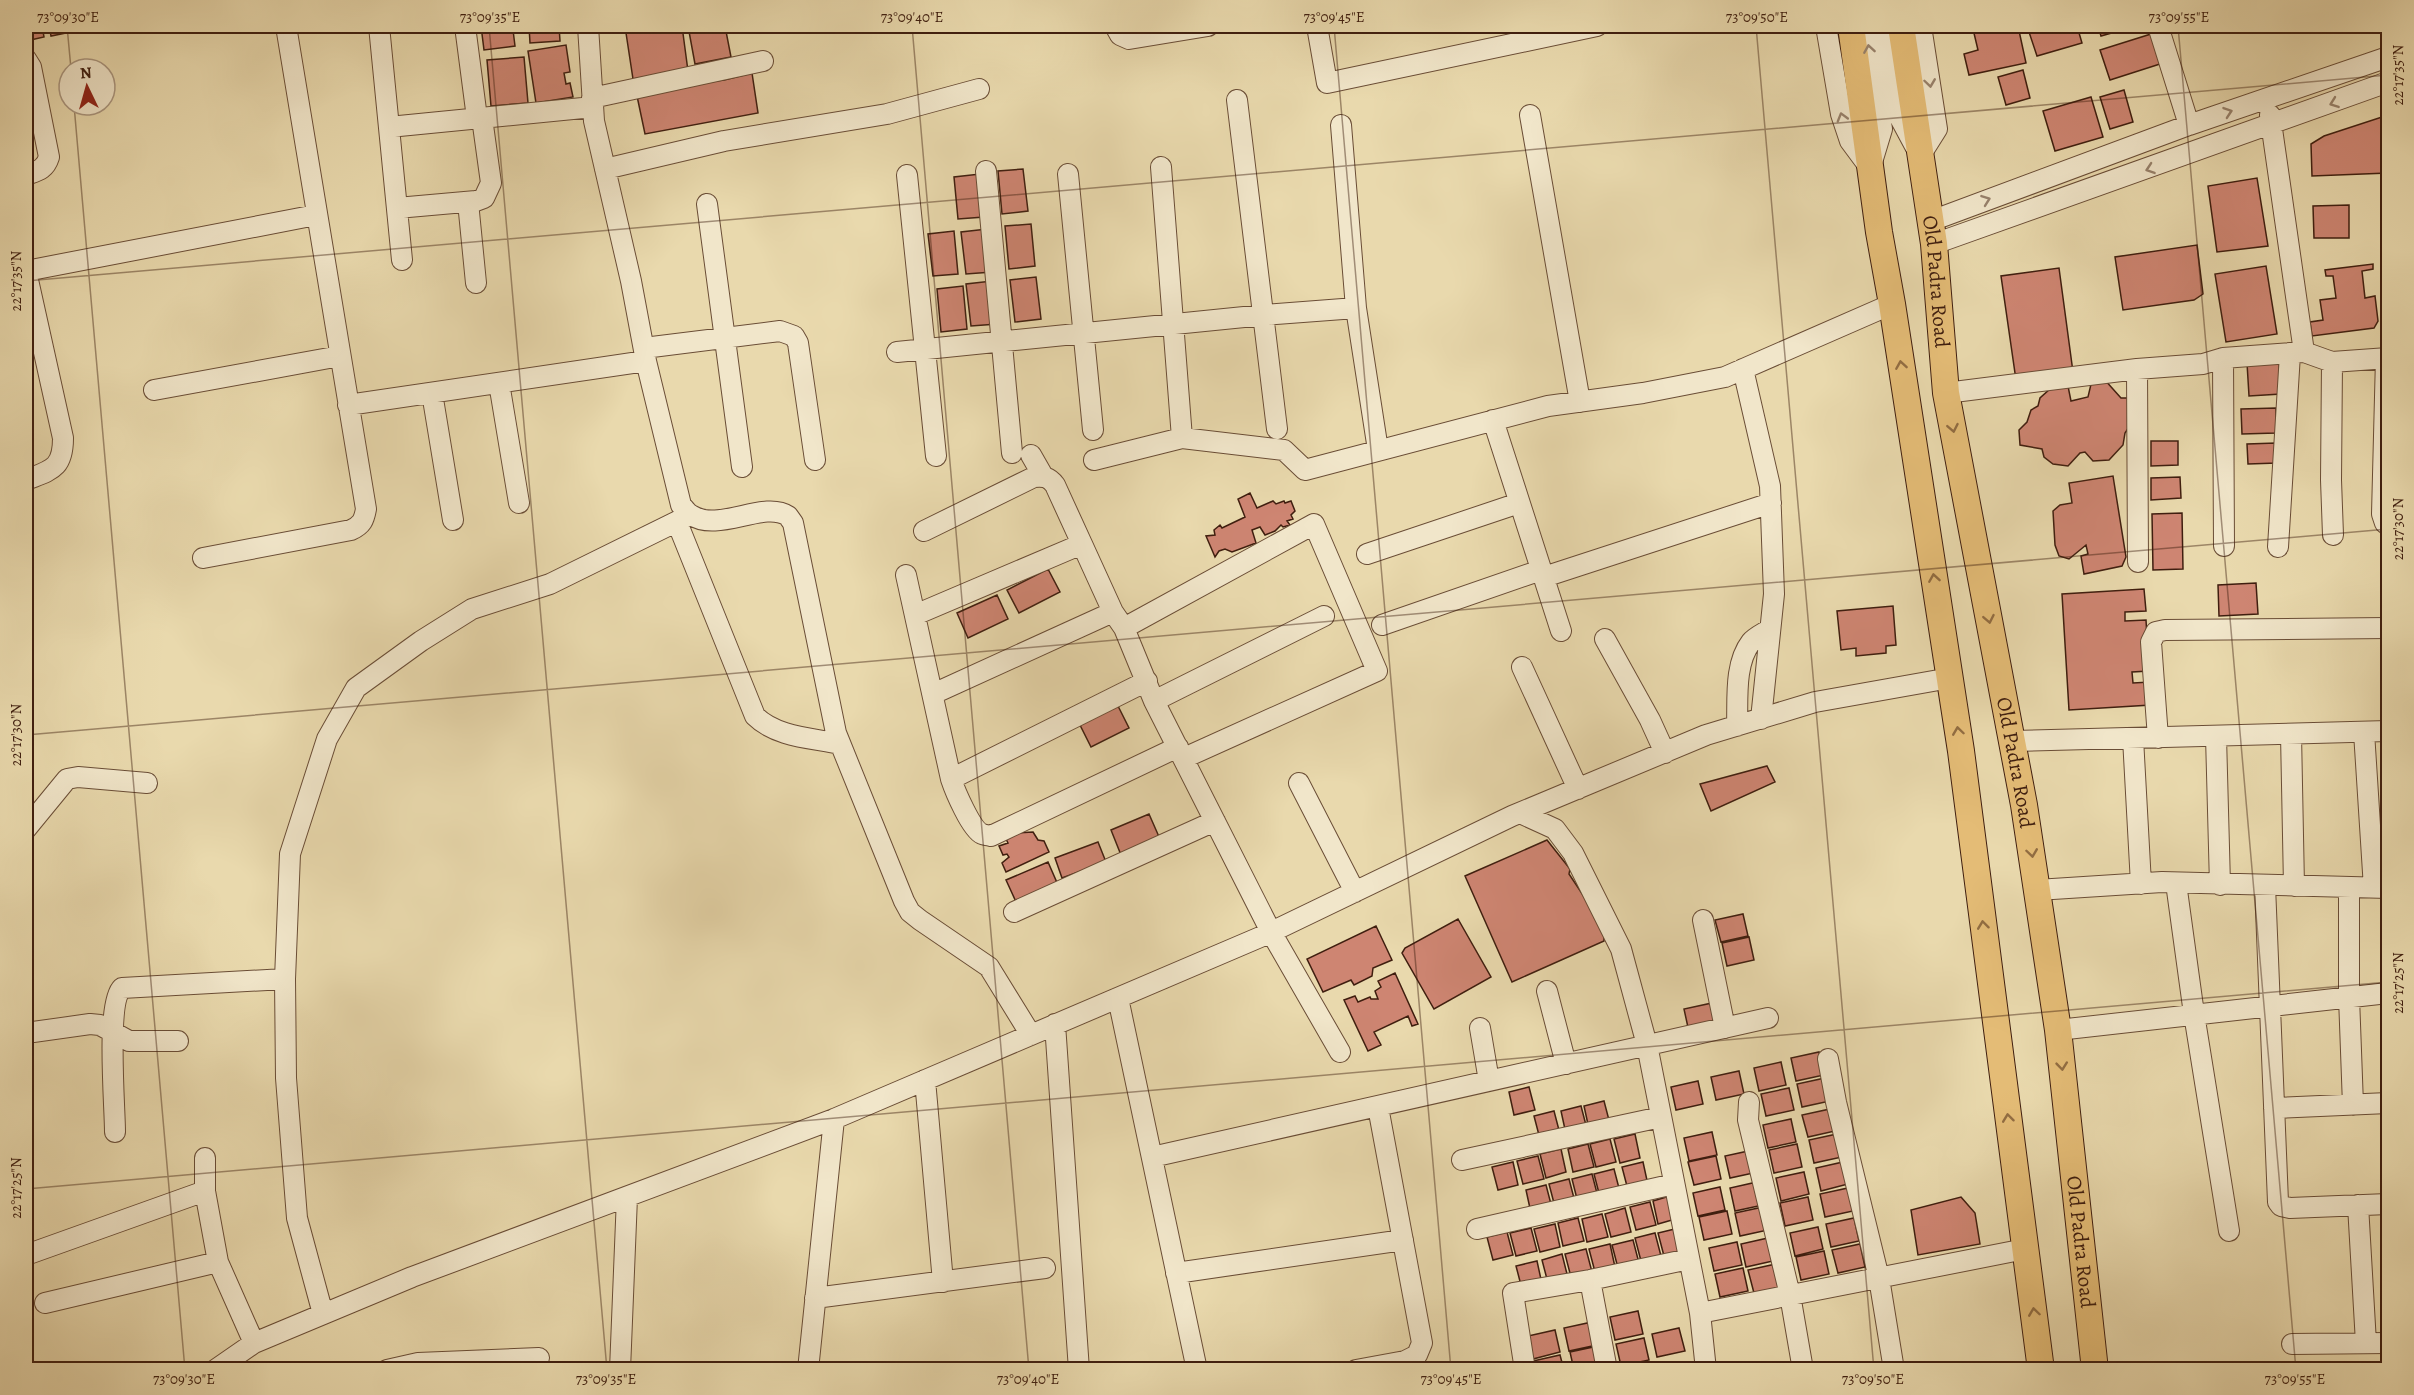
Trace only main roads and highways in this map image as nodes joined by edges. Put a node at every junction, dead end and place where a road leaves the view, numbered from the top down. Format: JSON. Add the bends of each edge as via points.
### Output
{"nodes":[{"id":1,"x":1851,"y":26,"type":"edge"},
{"id":2,"x":1901,"y":26,"type":"edge"},
{"id":3,"x":2042,"y":1370,"type":"edge"},
{"id":4,"x":2094,"y":1370,"type":"edge"}],
"edges":[{"from":3,"to":1,"type":"main road","name":"Old Padra Road","one_way":true,"via":[[1950,678],[1879,232]]},
{"from":2,"to":4,"type":"main road","name":"Old Padra Road","one_way":true,"via":[[1933,232],[1946,393],[2013,741],[2058,1030]]}]}
